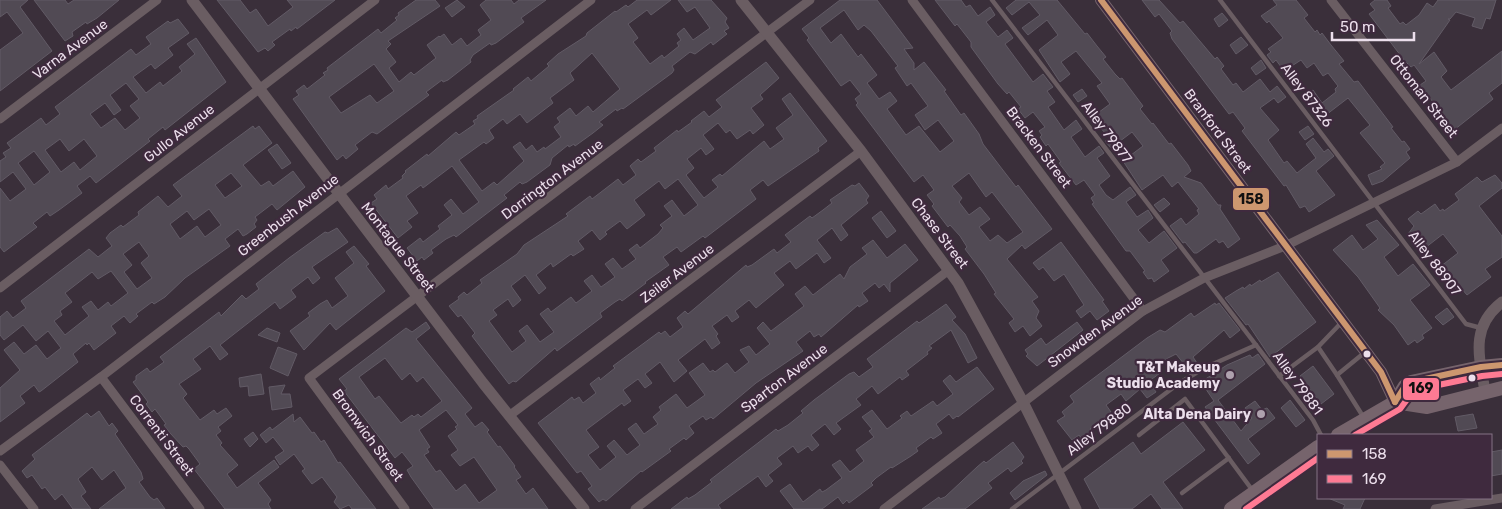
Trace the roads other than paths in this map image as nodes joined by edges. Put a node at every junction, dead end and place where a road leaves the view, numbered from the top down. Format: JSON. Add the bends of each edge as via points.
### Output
{"nodes":[{"id":1,"x":157,"y":0,"type":"edge"},
{"id":2,"x":192,"y":0,"type":"edge"},
{"id":3,"x":375,"y":0,"type":"edge"},
{"id":4,"x":591,"y":0,"type":"edge"},
{"id":5,"x":741,"y":0,"type":"edge"},
{"id":6,"x":810,"y":0,"type":"edge"},
{"id":7,"x":912,"y":0,"type":"edge"},
{"id":8,"x":992,"y":0,"type":"edge"},
{"id":9,"x":1101,"y":0,"type":"edge"},
{"id":10,"x":1220,"y":0,"type":"edge"},
{"id":11,"x":1332,"y":0,"type":"edge"},
{"id":12,"x":767,"y":34,"type":"junction"},
{"id":13,"x":259,"y":89,"type":"junction"},
{"id":14,"x":0,"y":119,"type":"edge"},
{"id":15,"x":1502,"y":128,"type":"edge"},
{"id":16,"x":860,"y":151,"type":"junction"},
{"id":17,"x":1457,"y":162,"type":"junction"},
{"id":18,"x":338,"y":194,"type":"junction"},
{"id":19,"x":1375,"y":204,"type":"junction"},
{"id":20,"x":1286,"y":246,"type":"junction"},
{"id":21,"x":949,"y":270,"type":"junction"},
{"id":22,"x":1204,"y":278,"type":"junction"},
{"id":23,"x":0,"y":288,"type":"edge"},
{"id":24,"x":417,"y":297,"type":"junction"},
{"id":25,"x":1502,"y":302,"type":"edge"},
{"id":26,"x":1143,"y":311,"type":"junction"},
{"id":27,"x":1342,"y":322,"type":"junction"},
{"id":28,"x":1481,"y":328,"type":"junction"},
{"id":29,"x":1256,"y":345,"type":"junction"},
{"id":30,"x":1318,"y":347,"type":"junction"},
{"id":31,"x":1365,"y":352,"type":"junction"},
{"id":32,"x":1502,"y":365,"type":"edge"},
{"id":33,"x":1481,"y":367,"type":"junction"},
{"id":34,"x":1337,"y":375,"type":"junction"},
{"id":35,"x":1279,"y":376,"type":"junction"},
{"id":36,"x":101,"y":377,"type":"junction"},
{"id":37,"x":309,"y":378,"type":"joint"},
{"id":38,"x":1502,"y":388,"type":"edge"},
{"id":39,"x":1485,"y":391,"type":"junction"},
{"id":40,"x":1023,"y":402,"type":"junction"},
{"id":41,"x":1395,"y":402,"type":"junction"},
{"id":42,"x":509,"y":416,"type":"junction"},
{"id":43,"x":1365,"y":419,"type":"junction"},
{"id":44,"x":1320,"y":434,"type":"edge"},
{"id":45,"x":1340,"y":434,"type":"edge"},
{"id":46,"x":1139,"y":435,"type":"dead end"},
{"id":47,"x":1317,"y":448,"type":"edge"},
{"id":48,"x":0,"y":451,"type":"edge"},
{"id":49,"x":1229,"y":458,"type":"junction"},
{"id":50,"x":0,"y":465,"type":"edge"},
{"id":51,"x":1059,"y":473,"type":"junction"},
{"id":52,"x":1254,"y":492,"type":"junction"},
{"id":53,"x":1182,"y":493,"type":"dead end"},
{"id":54,"x":1502,"y":498,"type":"edge"},
{"id":55,"x":34,"y":509,"type":"edge"},
{"id":56,"x":200,"y":509,"type":"edge"},
{"id":57,"x":405,"y":509,"type":"edge"},
{"id":58,"x":584,"y":509,"type":"edge"},
{"id":59,"x":636,"y":509,"type":"edge"},
{"id":60,"x":884,"y":509,"type":"edge"},
{"id":61,"x":1012,"y":509,"type":"edge"},
{"id":62,"x":1076,"y":509,"type":"edge"},
{"id":63,"x":1232,"y":509,"type":"edge"},
{"id":64,"x":1435,"y":509,"type":"edge"}],
"edges":[{"from":1,"to":14,"type":"street","name":"Varna Avenue"},
{"from":2,"to":13,"type":"street","name":"Montague Street"},
{"from":3,"to":13,"type":"street","name":"Gullo Avenue"},
{"from":4,"to":18,"type":"street","name":"Greenbush Avenue"},
{"from":5,"to":12,"type":"street","name":"Chase Street"},
{"from":6,"to":12,"type":"street","name":"Dorrington Avenue"},
{"from":7,"to":26,"type":"street","name":"Bracken Street"},
{"from":8,"to":22,"type":"lane","name":"Alley 79877"},
{"from":9,"to":20,"type":"main road","name":"Branford Street"},
{"from":10,"to":19,"type":"lane","name":"Alley 87326"},
{"from":11,"to":17,"type":"street","name":"Ottoman Street"},
{"from":12,"to":16,"type":"street","name":"Chase Street"},
{"from":12,"to":24,"type":"street","name":"Dorrington Avenue"},
{"from":13,"to":18,"type":"street","name":"Montague Street"},
{"from":13,"to":23,"type":"street","name":"Gullo Avenue"},
{"from":15,"to":17,"type":"street","name":"Snowden Avenue"},
{"from":16,"to":21,"type":"street","name":"Chase Street"},
{"from":16,"to":42,"type":"street","name":"Zeiler Avenue"},
{"from":17,"to":19,"type":"street","name":"Snowden Avenue"},
{"from":18,"to":24,"type":"street","name":"Montague Street"},
{"from":18,"to":36,"type":"street","name":"Greenbush Avenue"},
{"from":19,"to":20,"type":"street","name":"Snowden Avenue"},
{"from":19,"to":28,"type":"lane","name":"Alley 88907","via":[[1466,324]]},
{"from":20,"to":22,"type":"street","name":"Snowden Avenue"},
{"from":20,"to":27,"type":"main road","name":"Branford Street"},
{"from":21,"to":40,"type":"street","name":"Chase Street"},
{"from":21,"to":59,"type":"street","name":"Sparton Avenue"},
{"from":22,"to":26,"type":"street","name":"Snowden Avenue"},
{"from":22,"to":29,"type":"lane","name":"Alley 79877"},
{"from":24,"to":37,"type":"street","name":"Dorrington Avenue"},
{"from":24,"to":42,"type":"street","name":"Montague Street"},
{"from":25,"to":28,"type":"street","via":[[1486,317]]},
{"from":26,"to":40,"type":"street","name":"Snowden Avenue"},
{"from":27,"to":30,"type":"lane"},
{"from":27,"to":31,"type":"main road","name":"Branford Street"},
{"from":28,"to":33,"type":"street","via":[[1478,342]]},
{"from":29,"to":35,"type":"lane","name":"Alley 79881"},
{"from":29,"to":51,"type":"lane","name":"Alley 79880","via":[[1204,368],[1178,384]]},
{"from":30,"to":34,"type":"lane"},
{"from":30,"to":35,"type":"lane"},
{"from":31,"to":34,"type":"lane"},
{"from":31,"to":41,"type":"main road","name":"Branford Street","via":[[1381,372]]},
{"from":32,"to":33,"type":"main road"},
{"from":33,"to":39,"type":"street"},
{"from":33,"to":41,"type":"main road","via":[[1411,382]]},
{"from":34,"to":43,"type":"lane"},
{"from":35,"to":44,"type":"lane","name":"Alley 79881"},
{"from":36,"to":48,"type":"street","name":"Greenbush Avenue"},
{"from":36,"to":56,"type":"street","name":"Correnti Street"},
{"from":37,"to":57,"type":"street","name":"Bromwich Street"},
{"from":38,"to":39,"type":"main road"},
{"from":39,"to":41,"type":"main road","via":[[1427,407]]},
{"from":40,"to":51,"type":"street","name":"Chase Street"},
{"from":40,"to":60,"type":"street","name":"Snowden Avenue"},
{"from":41,"to":43,"type":"main road"},
{"from":42,"to":58,"type":"street","name":"Montague Street"},
{"from":43,"to":45,"type":"main road"},
{"from":46,"to":49,"type":"lane","via":[[1185,399]]},
{"from":47,"to":52,"type":"main road"},
{"from":49,"to":52,"type":"lane"},
{"from":49,"to":53,"type":"lane"},
{"from":50,"to":55,"type":"street"},
{"from":51,"to":61,"type":"lane","name":"Alley 79880"},
{"from":51,"to":62,"type":"street","name":"Chase Street"},
{"from":52,"to":63,"type":"main road"},
{"from":54,"to":64,"type":"street"}]}
